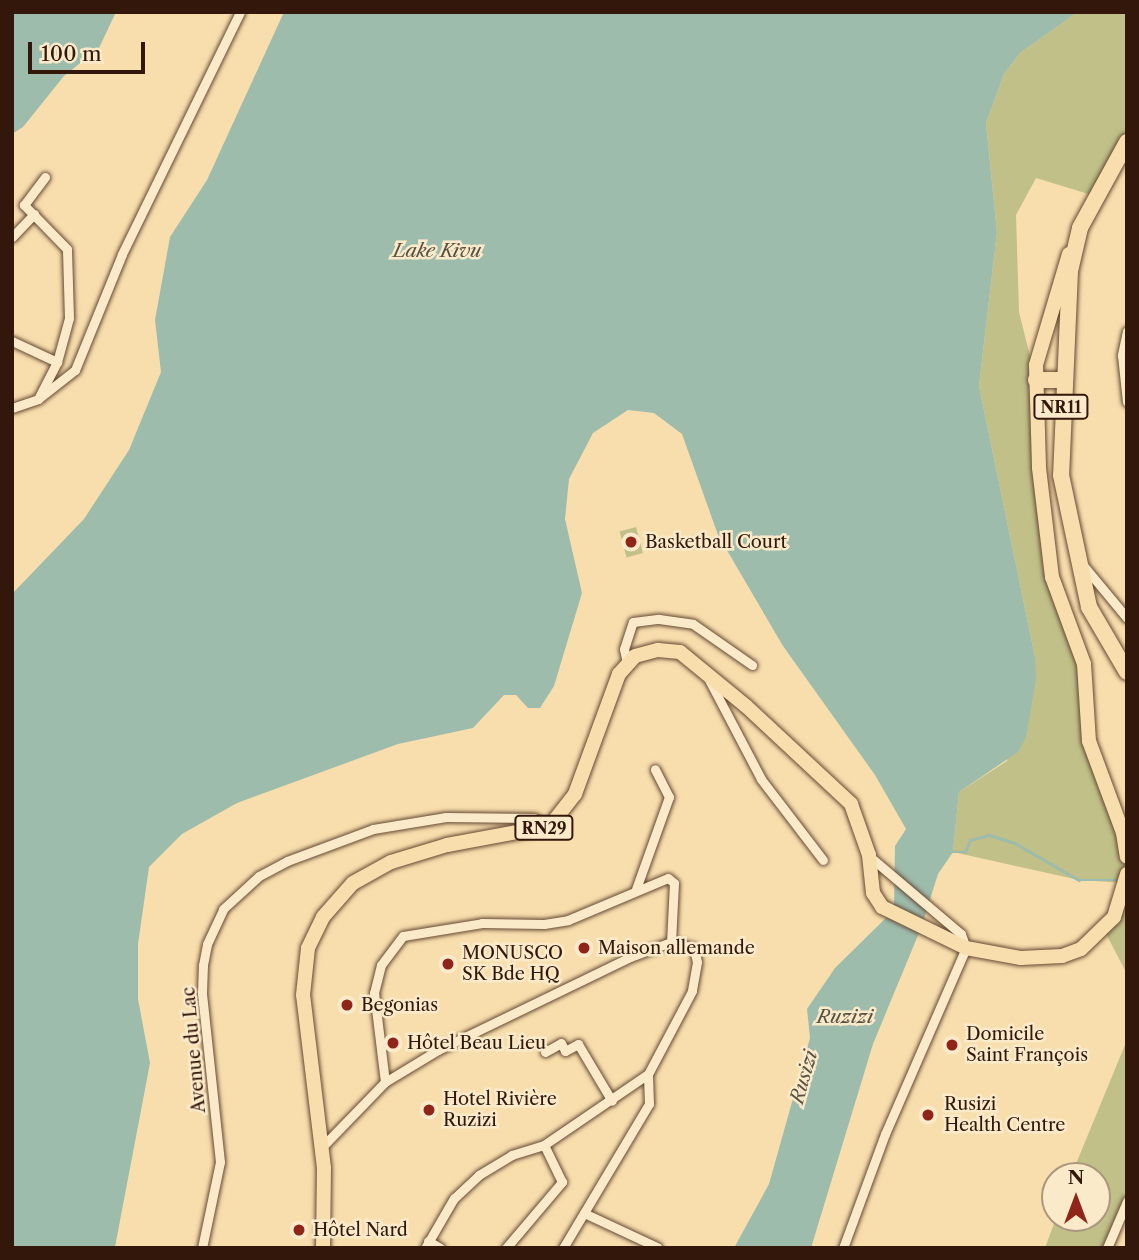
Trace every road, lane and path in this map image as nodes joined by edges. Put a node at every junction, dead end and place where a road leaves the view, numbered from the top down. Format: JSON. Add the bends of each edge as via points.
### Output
{"nodes":[{"id":1,"x":240,"y":12,"type":"edge"},
{"id":2,"x":1127,"y":142,"type":"edge"},
{"id":3,"x":44,"y":177,"type":"dead end"},
{"id":4,"x":34,"y":214,"type":"junction"},
{"id":5,"x":1080,"y":228,"type":"junction"},
{"id":6,"x":12,"y":237,"type":"edge"},
{"id":7,"x":1127,"y":331,"type":"edge"},
{"id":8,"x":12,"y":341,"type":"edge"},
{"id":9,"x":57,"y":362,"type":"junction"},
{"id":10,"x":1036,"y":380,"type":"junction"},
{"id":11,"x":1062,"y":380,"type":"junction"},
{"id":12,"x":38,"y":398,"type":"junction"},
{"id":13,"x":1127,"y":402,"type":"edge"},
{"id":14,"x":12,"y":408,"type":"edge"},
{"id":15,"x":1075,"y":556,"type":"junction"},
{"id":16,"x":1127,"y":618,"type":"edge"},
{"id":17,"x":627,"y":663,"type":"junction"},
{"id":18,"x":752,"y":666,"type":"dead end"},
{"id":19,"x":705,"y":671,"type":"junction"},
{"id":20,"x":1127,"y":672,"type":"edge"},
{"id":21,"x":655,"y":769,"type":"dead end"},
{"id":22,"x":550,"y":826,"type":"junction"},
{"id":23,"x":869,"y":855,"type":"junction"},
{"id":24,"x":1127,"y":857,"type":"edge"},
{"id":25,"x":822,"y":860,"type":"dead end"},
{"id":26,"x":1126,"y":878,"type":"edge"},
{"id":27,"x":636,"y":889,"type":"junction"},
{"id":28,"x":671,"y":942,"type":"junction"},
{"id":29,"x":966,"y":948,"type":"junction"},
{"id":30,"x":545,"y":1052,"type":"dead end"},
{"id":31,"x":648,"y":1074,"type":"junction"},
{"id":32,"x":385,"y":1082,"type":"junction"},
{"id":33,"x":612,"y":1101,"type":"junction"},
{"id":34,"x":544,"y":1145,"type":"junction"},
{"id":35,"x":322,"y":1147,"type":"junction"},
{"id":36,"x":1127,"y":1201,"type":"edge"},
{"id":37,"x":584,"y":1213,"type":"junction"},
{"id":38,"x":426,"y":1245,"type":"edge"},
{"id":39,"x":657,"y":1247,"type":"edge"},
{"id":40,"x":202,"y":1248,"type":"edge"},
{"id":41,"x":323,"y":1248,"type":"edge"},
{"id":42,"x":440,"y":1248,"type":"edge"},
{"id":43,"x":506,"y":1248,"type":"edge"},
{"id":44,"x":562,"y":1248,"type":"edge"},
{"id":45,"x":843,"y":1248,"type":"edge"},
{"id":46,"x":1107,"y":1248,"type":"edge"}],
"edges":[{"from":1,"to":12,"type":"street","via":[[122,254],[88,347],[75,370]]},
{"from":2,"to":5,"type":"highway","number":"NR11"},
{"from":3,"to":4,"type":"street","via":[[25,199],[25,208]]},
{"from":4,"to":6,"type":"street"},
{"from":4,"to":9,"type":"street","via":[[65,245],[69,258],[69,318]]},
{"from":5,"to":10,"type":"main road","via":[[1056,285]]},
{"from":5,"to":11,"type":"highway","number":"NR11","via":[[1067,291]]},
{"from":7,"to":13,"type":"street","via":[[1122,355]]},
{"from":8,"to":9,"type":"street"},
{"from":9,"to":12,"type":"street"},
{"from":10,"to":11,"type":"highway"},
{"from":10,"to":24,"type":"main road","via":[[1038,468],[1052,577],[1084,664],[1089,741],[1123,833]]},
{"from":11,"to":15,"type":"highway","number":"NR11","via":[[1061,475]]},
{"from":12,"to":14,"type":"street"},
{"from":15,"to":16,"type":"street"},
{"from":15,"to":20,"type":"highway","number":"NR11","via":[[1088,607]]},
{"from":17,"to":18,"type":"street","via":[[624,649],[633,622],[659,619],[693,624]]},
{"from":17,"to":19,"type":"main road","via":[[645,652],[668,650],[680,652]]},
{"from":17,"to":22,"type":"main road","number":"RN29","via":[[580,782]]},
{"from":19,"to":23,"type":"main road","via":[[842,792]]},
{"from":19,"to":25,"type":"street","via":[[754,768]]},
{"from":21,"to":27,"type":"street","via":[[669,797]]},
{"from":22,"to":35,"type":"main road","number":"RN29","via":[[447,845],[390,862],[353,883],[323,917],[308,948],[303,995]]},
{"from":22,"to":40,"type":"street","name":"Avenue du Lac","via":[[534,818],[446,817],[384,826],[287,861],[259,876],[223,909],[206,944],[203,979],[220,1162]]},
{"from":23,"to":29,"type":"street","via":[[953,926]]},
{"from":23,"to":29,"type":"main road","via":[[873,893],[881,906]]},
{"from":26,"to":29,"type":"main road","via":[[1114,917],[1081,949],[1062,956],[1021,958]]},
{"from":27,"to":28,"type":"street","via":[[664,878],[674,883]]},
{"from":27,"to":32,"type":"street","via":[[598,910],[551,923],[482,923],[403,936],[381,965],[374,993]]},
{"from":28,"to":31,"type":"street","via":[[694,948],[695,974],[692,991]]},
{"from":28,"to":32,"type":"street","via":[[525,1007]]},
{"from":29,"to":45,"type":"street"},
{"from":30,"to":33,"type":"street","via":[[561,1044],[565,1051],[578,1044]]},
{"from":31,"to":33,"type":"street"},
{"from":31,"to":37,"type":"street","via":[[649,1104]]},
{"from":32,"to":35,"type":"street"},
{"from":33,"to":34,"type":"street"},
{"from":34,"to":38,"type":"street","via":[[512,1155],[471,1181],[448,1207]]},
{"from":34,"to":43,"type":"street","via":[[562,1182]]},
{"from":35,"to":41,"type":"main road","number":"RN29"},
{"from":36,"to":46,"type":"street"},
{"from":37,"to":39,"type":"street"},
{"from":37,"to":44,"type":"street"},
{"from":38,"to":42,"type":"street"}]}
